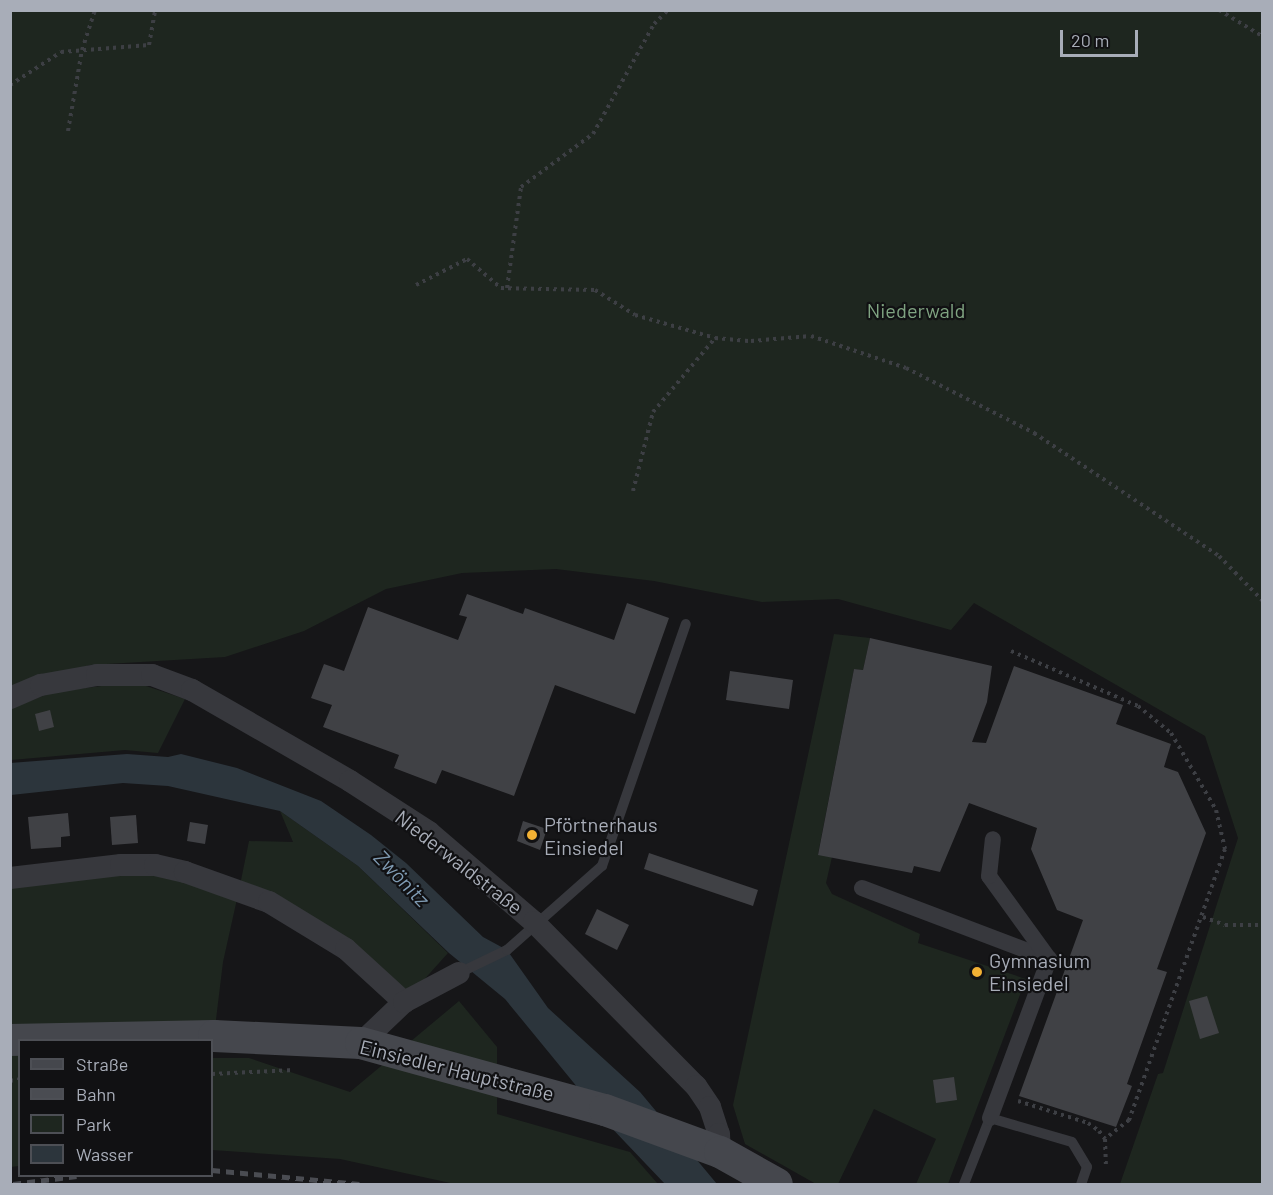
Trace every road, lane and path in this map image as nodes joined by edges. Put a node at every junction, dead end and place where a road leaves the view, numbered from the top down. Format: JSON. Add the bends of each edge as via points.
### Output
{"nodes":[{"id":1,"x":95,"y":10,"type":"edge"},
{"id":2,"x":155,"y":10,"type":"edge"},
{"id":3,"x":668,"y":10,"type":"edge"},
{"id":4,"x":1219,"y":10,"type":"edge"},
{"id":5,"x":1263,"y":36,"type":"edge"},
{"id":6,"x":82,"y":50,"type":"junction"},
{"id":7,"x":10,"y":85,"type":"edge"},
{"id":8,"x":68,"y":131,"type":"dead end"},
{"id":9,"x":416,"y":285,"type":"dead end"},
{"id":10,"x":507,"y":288,"type":"junction"},
{"id":11,"x":716,"y":338,"type":"junction"},
{"id":12,"x":633,"y":492,"type":"dead end"},
{"id":13,"x":1263,"y":600,"type":"edge"},
{"id":14,"x":686,"y":624,"type":"dead end"},
{"id":15,"x":1011,"y":651,"type":"dead end"},
{"id":16,"x":10,"y":698,"type":"edge"},
{"id":17,"x":993,"y":839,"type":"dead end"},
{"id":18,"x":10,"y":878,"type":"edge"},
{"id":19,"x":862,"y":888,"type":"dead end"},
{"id":20,"x":1203,"y":917,"type":"junction"},
{"id":21,"x":534,"y":922,"type":"junction"},
{"id":22,"x":1263,"y":925,"type":"edge"},
{"id":23,"x":1049,"y":959,"type":"junction"},
{"id":24,"x":459,"y":973,"type":"joint"},
{"id":25,"x":404,"y":1002,"type":"junction"},
{"id":26,"x":61,"y":1039,"type":"edge"},
{"id":27,"x":361,"y":1043,"type":"junction"},
{"id":28,"x":990,"y":1118,"type":"junction"},
{"id":29,"x":1105,"y":1139,"type":"dead end"},
{"id":30,"x":720,"y":1152,"type":"junction"},
{"id":31,"x":777,"y":1185,"type":"edge"},
{"id":32,"x":964,"y":1185,"type":"edge"},
{"id":33,"x":1081,"y":1185,"type":"edge"}],
"edges":[{"from":1,"to":6,"type":"path"},
{"from":2,"to":6,"type":"path","via":[[149,45]]},
{"from":3,"to":10,"type":"path","via":[[654,24],[593,134],[521,187]]},
{"from":4,"to":5,"type":"path"},
{"from":6,"to":7,"type":"path","via":[[61,52]]},
{"from":6,"to":8,"type":"path"},
{"from":9,"to":10,"type":"path","via":[[467,259],[501,288]]},
{"from":10,"to":11,"type":"path","via":[[596,290],[635,315]]},
{"from":11,"to":12,"type":"path","via":[[653,412]]},
{"from":11,"to":13,"type":"path","via":[[751,341],[811,336],[906,368],[1034,433],[1219,556]]},
{"from":14,"to":21,"type":"lane","via":[[602,866]]},
{"from":15,"to":20,"type":"path","via":[[1138,706],[1172,733],[1216,810],[1225,849]]},
{"from":16,"to":21,"type":"street","name":"Niederwaldstraße","via":[[41,686],[97,675],[152,675],[192,690],[350,781],[429,832]]},
{"from":17,"to":23,"type":"street","via":[[989,876]]},
{"from":18,"to":25,"type":"street","via":[[121,865],[154,865],[185,872],[269,902],[346,949]]},
{"from":19,"to":23,"type":"street"},
{"from":20,"to":22,"type":"path","via":[[1225,925]]},
{"from":20,"to":29,"type":"path","via":[[1129,1120]]},
{"from":21,"to":24,"type":"lane","via":[[507,950]]},
{"from":21,"to":30,"type":"street","name":"Niederwaldstraße","via":[[696,1086],[710,1107]]},
{"from":23,"to":28,"type":"street"},
{"from":24,"to":25,"type":"street"},
{"from":25,"to":27,"type":"street"},
{"from":26,"to":27,"type":"main road","name":"Einsiedler Hauptstraße","via":[[214,1036]]},
{"from":27,"to":30,"type":"main road","name":"Einsiedler Hauptstraße","via":[[539,1089]]},
{"from":28,"to":32,"type":"lane"},
{"from":28,"to":33,"type":"lane","via":[[1072,1142],[1087,1167]]},
{"from":30,"to":31,"type":"main road","name":"Einsiedler Hauptstraße"}]}
